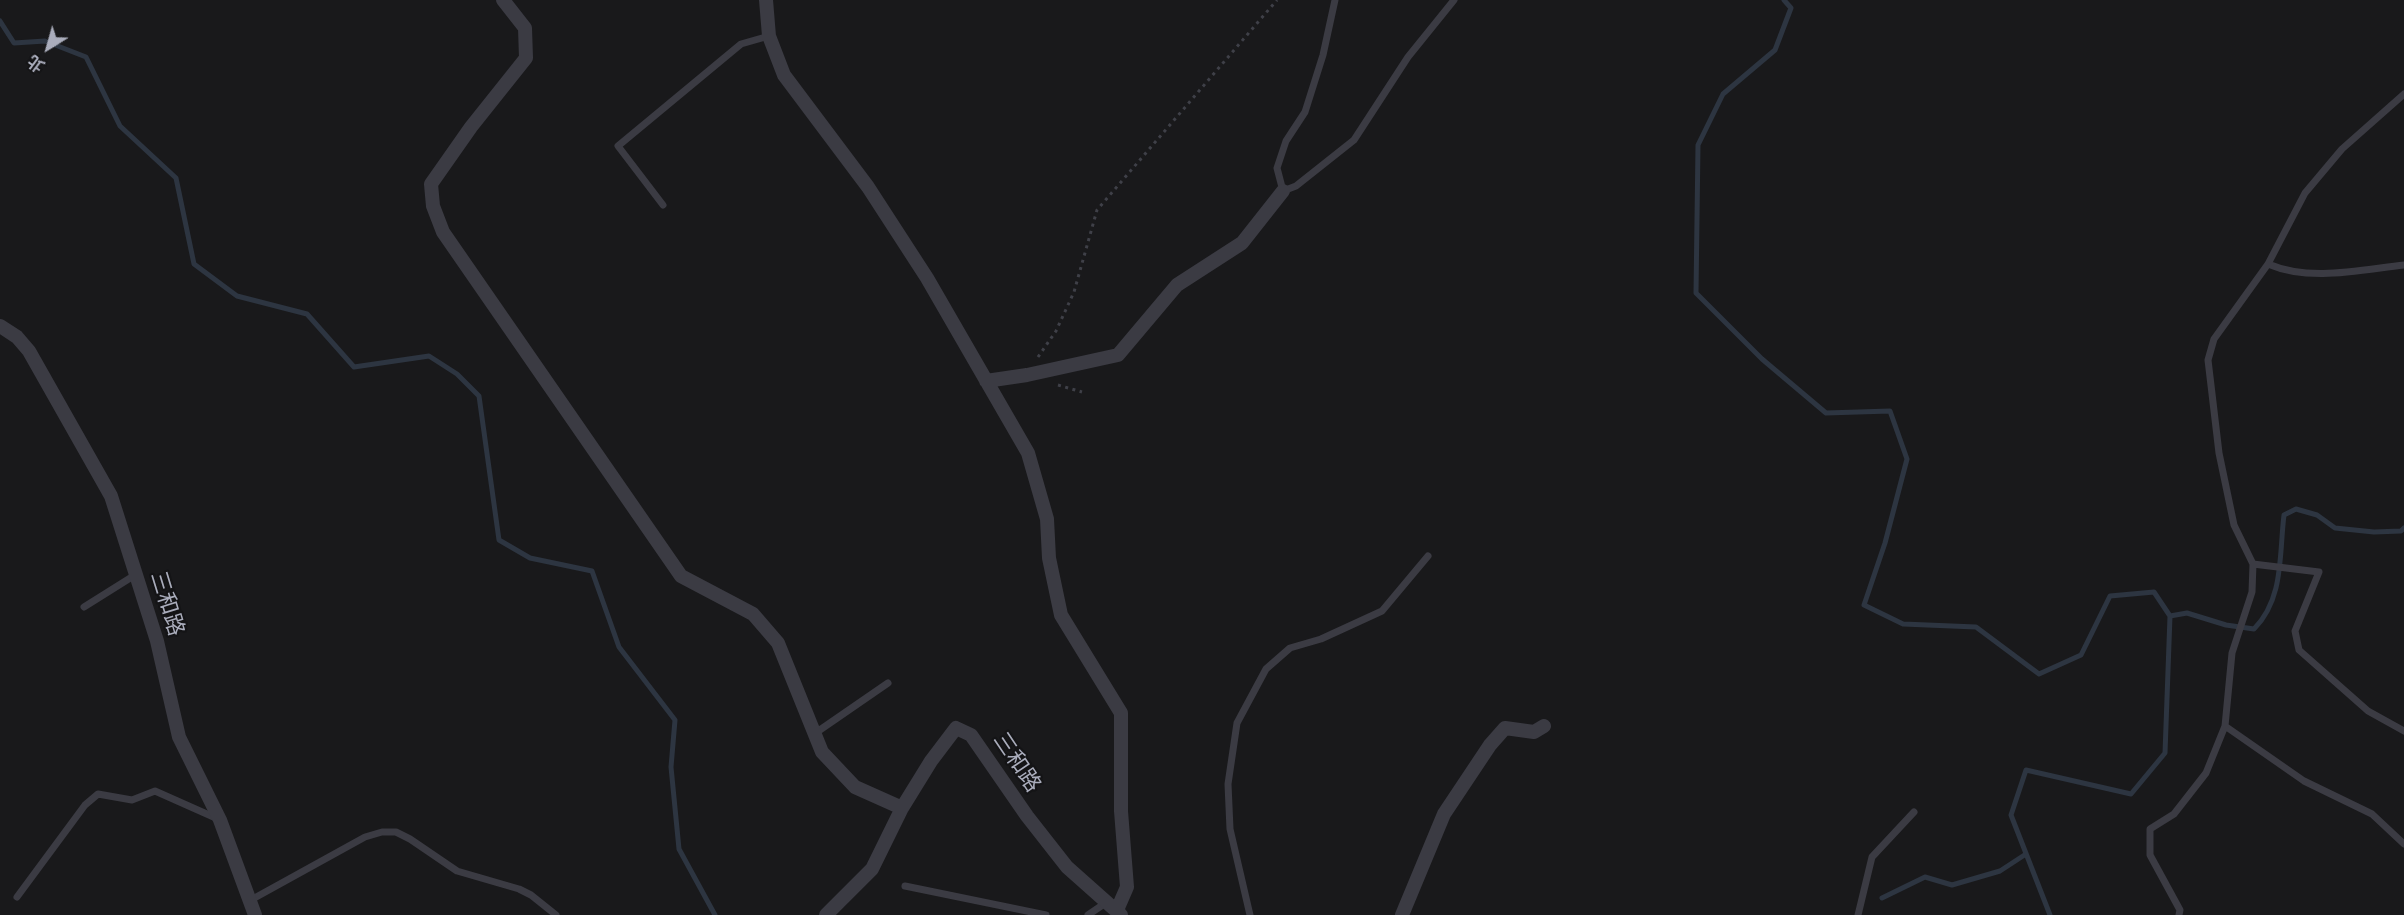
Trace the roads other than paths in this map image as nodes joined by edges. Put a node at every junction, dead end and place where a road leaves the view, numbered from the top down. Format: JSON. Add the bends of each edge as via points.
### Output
{"nodes":[{"id":1,"x":503,"y":0,"type":"edge"},
{"id":2,"x":766,"y":0,"type":"edge"},
{"id":3,"x":1335,"y":0,"type":"edge"},
{"id":4,"x":1454,"y":0,"type":"edge"},
{"id":5,"x":769,"y":36,"type":"junction"},
{"id":6,"x":2404,"y":94,"type":"edge"},
{"id":7,"x":1283,"y":191,"type":"junction"},
{"id":8,"x":663,"y":205,"type":"dead end"},
{"id":9,"x":2268,"y":264,"type":"junction"},
{"id":10,"x":2404,"y":266,"type":"edge"},
{"id":11,"x":0,"y":326,"type":"edge"},
{"id":12,"x":986,"y":381,"type":"junction"},
{"id":13,"x":1428,"y":556,"type":"dead end"},
{"id":14,"x":2253,"y":564,"type":"junction"},
{"id":15,"x":135,"y":575,"type":"junction"},
{"id":16,"x":84,"y":607,"type":"dead end"},
{"id":17,"x":888,"y":683,"type":"dead end"},
{"id":18,"x":1544,"y":726,"type":"dead end"},
{"id":19,"x":2225,"y":726,"type":"junction"},
{"id":20,"x":2404,"y":731,"type":"edge"},
{"id":21,"x":813,"y":734,"type":"junction"},
{"id":22,"x":902,"y":808,"type":"junction"},
{"id":23,"x":1914,"y":812,"type":"dead end"},
{"id":24,"x":220,"y":820,"type":"junction"},
{"id":25,"x":2404,"y":844,"type":"edge"},
{"id":26,"x":905,"y":886,"type":"dead end"},
{"id":27,"x":17,"y":897,"type":"dead end"},
{"id":28,"x":249,"y":901,"type":"junction"},
{"id":29,"x":1115,"y":909,"type":"edge"},
{"id":30,"x":255,"y":915,"type":"edge"},
{"id":31,"x":556,"y":915,"type":"edge"},
{"id":32,"x":826,"y":915,"type":"edge"},
{"id":33,"x":1046,"y":915,"type":"edge"},
{"id":34,"x":1088,"y":915,"type":"edge"},
{"id":35,"x":1251,"y":915,"type":"edge"},
{"id":36,"x":1402,"y":915,"type":"edge"},
{"id":37,"x":1858,"y":915,"type":"edge"},
{"id":38,"x":2179,"y":915,"type":"edge"}],
"edges":[{"from":1,"to":21,"type":"street","via":[[525,28],[526,58],[431,184],[433,206],[443,232],[681,576],[753,614],[778,643]]},
{"from":2,"to":5,"type":"street"},
{"from":3,"to":7,"type":"lane","via":[[1305,112],[1286,141],[1277,168]]},
{"from":4,"to":7,"type":"lane","via":[[1408,57],[1354,140],[1296,186]]},
{"from":5,"to":8,"type":"lane","via":[[741,44],[618,146]]},
{"from":5,"to":12,"type":"street","via":[[784,75],[868,187],[927,278]]},
{"from":6,"to":9,"type":"lane","via":[[2342,149],[2305,193]]},
{"from":7,"to":12,"type":"street","via":[[1242,243],[1177,285],[1118,355]]},
{"from":9,"to":10,"type":"lane","via":[[2283,270],[2320,274]]},
{"from":9,"to":14,"type":"lane","via":[[2214,339],[2208,360],[2219,453],[2234,525]]},
{"from":11,"to":15,"type":"street","name":"三和路","via":[[29,351],[111,496]]},
{"from":12,"to":29,"type":"street","via":[[1028,453],[1047,519],[1049,558],[1061,615],[1121,714],[1121,811],[1127,887]]},
{"from":13,"to":35,"type":"lane","via":[[1382,611],[1322,639],[1290,648],[1266,669],[1237,723],[1228,784],[1230,829]]},
{"from":14,"to":19,"type":"lane","via":[[2252,592],[2232,653]]},
{"from":14,"to":20,"type":"lane","via":[[2319,572],[2295,631],[2299,650],[2368,711]]},
{"from":15,"to":16,"type":"lane"},
{"from":15,"to":24,"type":"street","name":"三和路","via":[[157,641],[179,737]]},
{"from":17,"to":21,"type":"lane"},
{"from":18,"to":36,"type":"street","via":[[1534,732],[1505,728],[1490,745],[1444,814]]},
{"from":19,"to":25,"type":"lane","via":[[2304,781],[2372,814]]},
{"from":19,"to":38,"type":"lane","via":[[2206,773],[2174,814],[2150,829],[2150,855],[2180,910]]},
{"from":21,"to":22,"type":"street","via":[[822,752],[855,787]]},
{"from":22,"to":29,"type":"street","name":"三和路","via":[[956,728],[971,735],[1067,867]]},
{"from":22,"to":32,"type":"street","name":"三和路","via":[[872,869]]},
{"from":23,"to":37,"type":"lane","via":[[1872,857]]},
{"from":24,"to":27,"type":"lane","via":[[155,791],[132,800],[98,794],[85,805]]},
{"from":24,"to":28,"type":"street","name":"三和路"},
{"from":26,"to":33,"type":"lane"},
{"from":28,"to":30,"type":"street","name":"三和路"},
{"from":28,"to":31,"type":"lane","via":[[365,837],[396,832],[457,871],[519,889]]},
{"from":29,"to":34,"type":"lane"}]}
